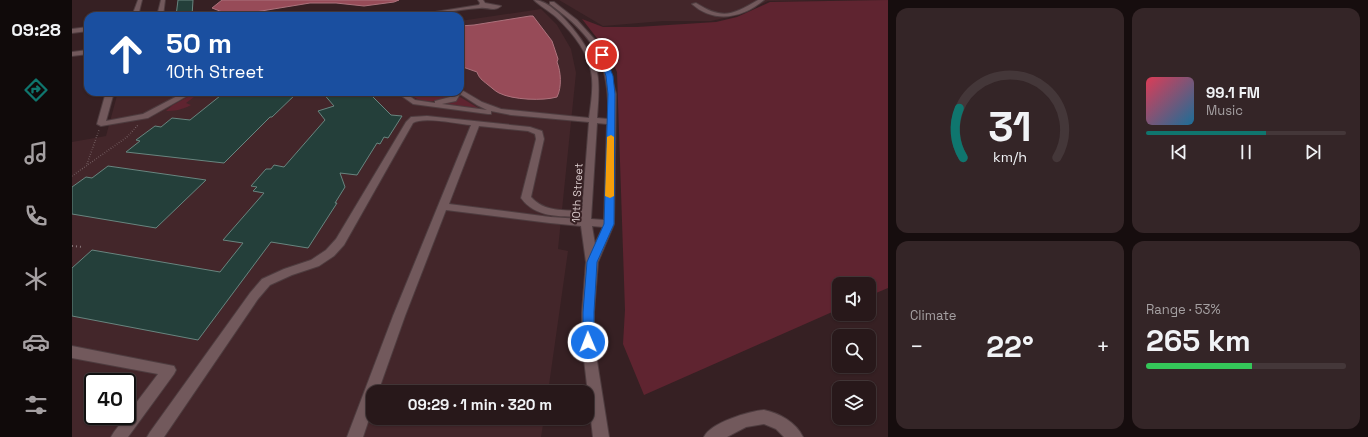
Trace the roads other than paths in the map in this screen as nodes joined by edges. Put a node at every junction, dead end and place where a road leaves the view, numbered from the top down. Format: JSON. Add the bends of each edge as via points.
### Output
{"nodes":[{"id":1,"x":140,"y":0,"type":"edge"},
{"id":2,"x":163,"y":0,"type":"edge"},
{"id":3,"x":536,"y":0,"type":"edge"},
{"id":4,"x":547,"y":0,"type":"edge"},
{"id":5,"x":762,"y":0,"type":"edge"},
{"id":6,"x":469,"y":1,"type":"dead end"},
{"id":7,"x":694,"y":4,"type":"dead end"},
{"id":8,"x":136,"y":12,"type":"edge"},
{"id":9,"x":161,"y":12,"type":"edge"},
{"id":10,"x":438,"y":12,"type":"edge"},
{"id":11,"x":84,"y":30,"type":"edge"},
{"id":12,"x":72,"y":31,"type":"edge"},
{"id":13,"x":84,"y":52,"type":"edge"},
{"id":14,"x":72,"y":54,"type":"edge"},
{"id":15,"x":464,"y":95,"type":"edge"},
{"id":16,"x":109,"y":96,"type":"edge"},
{"id":17,"x":182,"y":96,"type":"edge"},
{"id":18,"x":405,"y":96,"type":"edge"},
{"id":19,"x":456,"y":96,"type":"edge"},
{"id":20,"x":422,"y":104,"type":"junction"},
{"id":21,"x":507,"y":113,"type":"junction"},
{"id":22,"x":592,"y":120,"type":"junction"},
{"id":23,"x":611,"y":122,"type":"junction"},
{"id":24,"x":476,"y":123,"type":"junction"},
{"id":25,"x":443,"y":206,"type":"junction"},
{"id":26,"x":586,"y":218,"type":"junction"},
{"id":27,"x":609,"y":224,"type":"junction"},
{"id":28,"x":592,"y":262,"type":"junction"},
{"id":29,"x":72,"y":352,"type":"edge"},
{"id":30,"x":119,"y":437,"type":"edge"},
{"id":31,"x":155,"y":437,"type":"edge"},
{"id":32,"x":355,"y":437,"type":"edge"},
{"id":33,"x":602,"y":437,"type":"edge"},
{"id":34,"x":712,"y":437,"type":"edge"},
{"id":35,"x":795,"y":437,"type":"edge"}],
"edges":[{"from":1,"to":8,"type":"street"},
{"from":2,"to":9,"type":"street"},
{"from":3,"to":22,"type":"street","name":"10th Street","via":[[566,23],[588,55],[594,71],[596,93]]},
{"from":4,"to":23,"type":"street","via":[[579,24],[602,55],[610,76]]},
{"from":5,"to":7,"type":"street","via":[[723,16],[714,15]]},
{"from":6,"to":10,"type":"street","via":[[480,0],[482,5]]},
{"from":11,"to":12,"type":"street"},
{"from":13,"to":14,"type":"street"},
{"from":15,"to":21,"type":"street","via":[[478,104]]},
{"from":16,"to":17,"type":"street","via":[[101,124],[145,116]]},
{"from":18,"to":20,"type":"street"},
{"from":19,"to":20,"type":"street","via":[[450,101]]},
{"from":20,"to":21,"type":"street"},
{"from":21,"to":22,"type":"street"},
{"from":22,"to":23,"type":"street"},
{"from":22,"to":26,"type":"street","name":"10th Street"},
{"from":23,"to":27,"type":"street"},
{"from":24,"to":25,"type":"street"},
{"from":24,"to":26,"type":"street","via":[[530,129],[539,133],[526,198],[531,205],[542,210]]},
{"from":24,"to":31,"type":"street","via":[[421,118],[410,122],[340,242],[315,263],[266,282]]},
{"from":25,"to":26,"type":"street","via":[[550,220]]},
{"from":25,"to":32,"type":"street"},
{"from":26,"to":27,"type":"street"},
{"from":26,"to":28,"type":"street","name":"10th Street"},
{"from":27,"to":28,"type":"street"},
{"from":28,"to":33,"type":"street","via":[[588,342]]},
{"from":29,"to":30,"type":"street","via":[[169,370]]},
{"from":34,"to":35,"type":"street","via":[[748,419],[764,417],[781,424]]}]}
